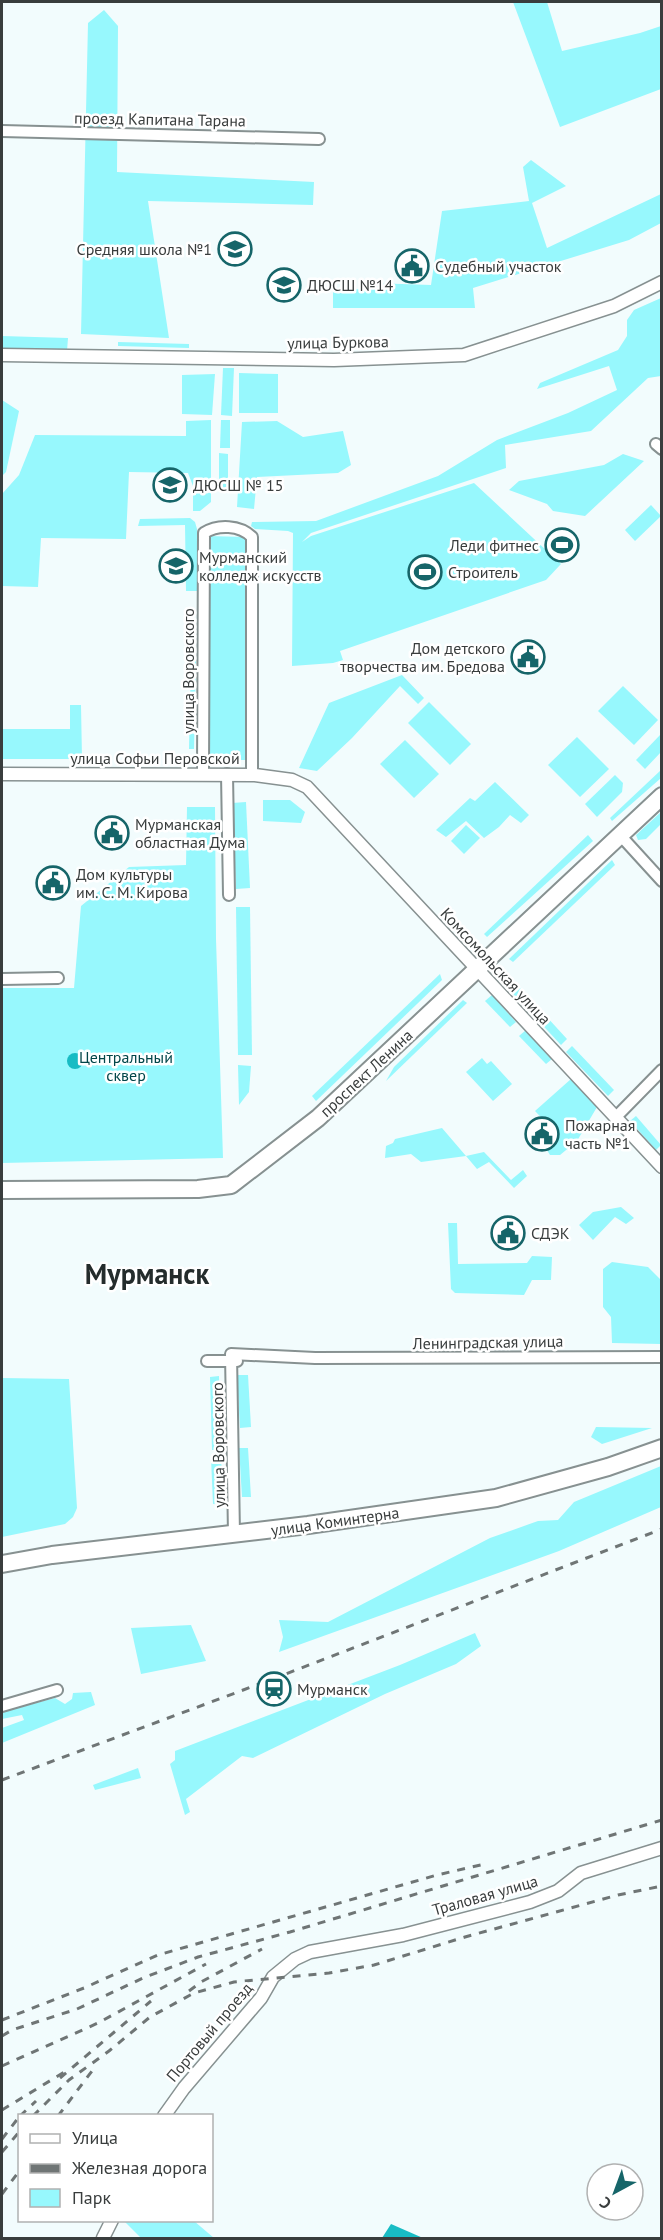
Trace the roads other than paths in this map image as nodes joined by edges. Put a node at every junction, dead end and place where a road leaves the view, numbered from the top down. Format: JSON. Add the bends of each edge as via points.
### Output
{"nodes":[{"id":1,"x":2,"y":131,"type":"edge"},
{"id":2,"x":319,"y":139,"type":"dead end"},
{"id":3,"x":662,"y":282,"type":"edge"},
{"id":4,"x":2,"y":355,"type":"edge"},
{"id":5,"x":2,"y":774,"type":"edge"},
{"id":6,"x":202,"y":774,"type":"junction"},
{"id":7,"x":227,"y":774,"type":"junction"},
{"id":8,"x":252,"y":775,"type":"junction"},
{"id":9,"x":307,"y":787,"type":"joint"},
{"id":10,"x":662,"y":796,"type":"edge"},
{"id":11,"x":620,"y":835,"type":"junction"},
{"id":12,"x":662,"y":881,"type":"edge"},
{"id":13,"x":229,"y":896,"type":"dead end"},
{"id":14,"x":477,"y":969,"type":"junction"},
{"id":15,"x":58,"y":978,"type":"dead end"},
{"id":16,"x":2,"y":979,"type":"edge"},
{"id":17,"x":662,"y":1070,"type":"edge"},
{"id":18,"x":615,"y":1118,"type":"junction"},
{"id":19,"x":662,"y":1167,"type":"edge"},
{"id":20,"x":2,"y":1190,"type":"edge"},
{"id":21,"x":662,"y":1357,"type":"edge"},
{"id":22,"x":231,"y":1358,"type":"junction"},
{"id":23,"x":207,"y":1361,"type":"dead end"},
{"id":24,"x":662,"y":1448,"type":"edge"},
{"id":25,"x":234,"y":1534,"type":"junction"},
{"id":26,"x":2,"y":1564,"type":"edge"},
{"id":27,"x":57,"y":1690,"type":"dead end"},
{"id":28,"x":2,"y":1706,"type":"edge"},
{"id":29,"x":662,"y":1848,"type":"edge"},
{"id":30,"x":310,"y":1952,"type":"joint"},
{"id":31,"x":165,"y":2114,"type":"edge"},
{"id":32,"x":111,"y":2222,"type":"edge"},
{"id":33,"x":103,"y":2238,"type":"edge"}],
"edges":[{"from":1,"to":2,"type":"street","name":"проезд Капитана Тарана"},
{"from":3,"to":4,"type":"street","name":"улица Буркова","via":[[614,306],[464,356],[334,360]]},
{"from":5,"to":6,"type":"street","name":"улица Софьи Перовской"},
{"from":6,"to":7,"type":"street","name":"улица Софьи Перовской"},
{"from":6,"to":8,"type":"street","name":"улица Воровского","via":[[204,533],[213,527],[242,529],[252,537]]},
{"from":7,"to":8,"type":"street","name":"улица Софьи Перовской"},
{"from":7,"to":13,"type":"street"},
{"from":8,"to":9,"type":"street","name":"улица Софьи Перовской","via":[[292,780]]},
{"from":9,"to":14,"type":"street","name":"Комсомольская улица"},
{"from":10,"to":11,"type":"main road","name":"проспект Ленина"},
{"from":11,"to":12,"type":"street"},
{"from":11,"to":14,"type":"main road","name":"проспект Ленина"},
{"from":14,"to":18,"type":"street","name":"Комсомольская улица"},
{"from":14,"to":20,"type":"main road","name":"проспект Ленина","via":[[311,1124],[231,1185],[198,1189]]},
{"from":15,"to":16,"type":"street"},
{"from":17,"to":18,"type":"street"},
{"from":18,"to":19,"type":"street","name":"Комсомольская улица"},
{"from":21,"to":22,"type":"street","name":"Ленинградская улица"},
{"from":22,"to":23,"type":"street","name":"Ленинградская улица"},
{"from":22,"to":25,"type":"street","name":"улица Воровского"},
{"from":24,"to":25,"type":"main road","name":"улица Коминтерна","via":[[496,1498]]},
{"from":25,"to":26,"type":"main road","name":"улица Коминтерна"},
{"from":27,"to":28,"type":"street"},
{"from":29,"to":30,"type":"street","name":"Траловая улица","via":[[581,1873],[558,1891],[530,1902],[403,1935]]},
{"from":30,"to":31,"type":"street","name":"Портовый проезд","via":[[273,1977],[261,1998]]},
{"from":32,"to":33,"type":"street"}]}
